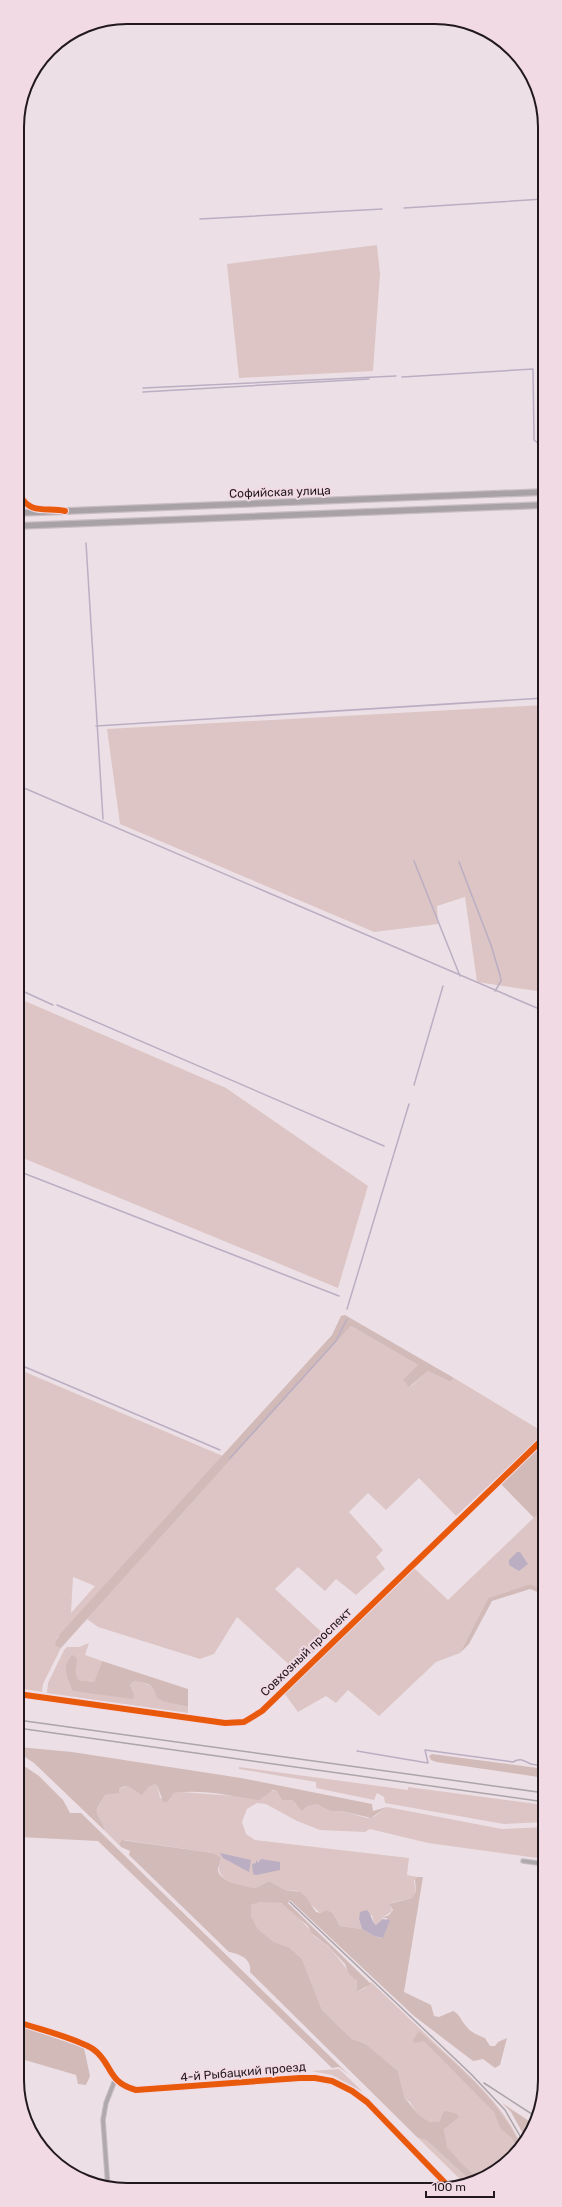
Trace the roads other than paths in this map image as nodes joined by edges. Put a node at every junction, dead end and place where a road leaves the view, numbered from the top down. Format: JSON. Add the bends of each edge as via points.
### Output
{"nodes":[{"id":1,"x":538,"y":492,"type":"edge"},
{"id":2,"x":24,"y":502,"type":"edge"},
{"id":3,"x":538,"y":505,"type":"edge"},
{"id":4,"x":65,"y":511,"type":"junction"},
{"id":5,"x":24,"y":513,"type":"edge"},
{"id":6,"x":24,"y":526,"type":"edge"},
{"id":7,"x":538,"y":1442,"type":"edge"},
{"id":8,"x":24,"y":1695,"type":"edge"},
{"id":9,"x":523,"y":1861,"type":"dead end"},
{"id":10,"x":538,"y":1863,"type":"edge"},
{"id":11,"x":24,"y":2024,"type":"edge"},
{"id":12,"x":116,"y":2080,"type":"junction"},
{"id":13,"x":107,"y":2181,"type":"edge"},
{"id":14,"x":445,"y":2182,"type":"edge"}],
"edges":[{"from":1,"to":4,"type":"main road","name":"Софийская улица"},
{"from":2,"to":4,"type":"street","via":[[31,508]]},
{"from":3,"to":6,"type":"main road","name":"Софийская улица"},
{"from":4,"to":5,"type":"main road","name":"Софийская улица"},
{"from":7,"to":8,"type":"street","name":"Совхозный проспект","via":[[262,1711],[244,1722],[225,1723]]},
{"from":9,"to":10,"type":"street"},
{"from":11,"to":12,"type":"street","via":[[74,2041],[96,2052]]},
{"from":12,"to":13,"type":"street","via":[[106,2103],[103,2120]]},
{"from":12,"to":14,"type":"street","name":"4-й Рыбацкий проезд","via":[[128,2088],[150,2090],[300,2078],[332,2081],[345,2086],[367,2102]]}]}
